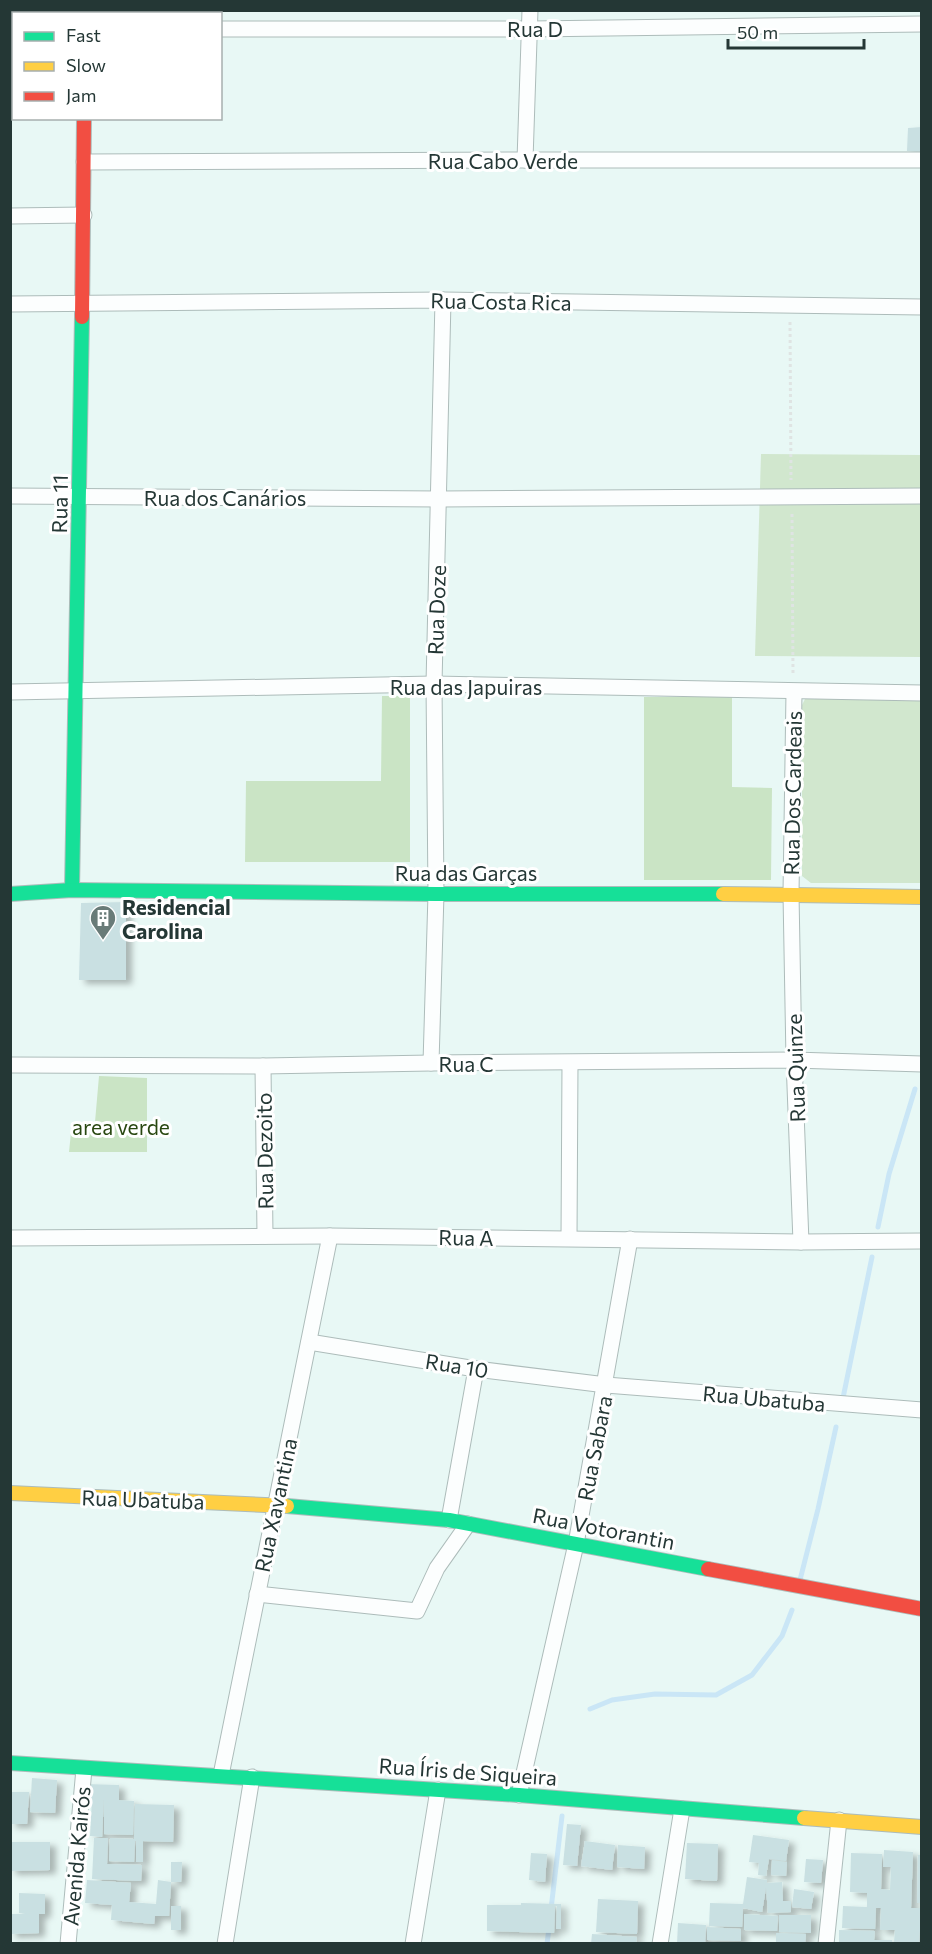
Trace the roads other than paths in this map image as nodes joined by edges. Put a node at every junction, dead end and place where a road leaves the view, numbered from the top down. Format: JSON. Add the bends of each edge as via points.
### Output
{"nodes":[{"id":1,"x":530,"y":10,"type":"edge"},
{"id":2,"x":921,"y":24,"type":"edge"},
{"id":3,"x":222,"y":29,"type":"edge"},
{"id":4,"x":530,"y":29,"type":"junction"},
{"id":5,"x":84,"y":120,"type":"edge"},
{"id":6,"x":525,"y":160,"type":"junction"},
{"id":7,"x":921,"y":160,"type":"edge"},
{"id":8,"x":84,"y":162,"type":"junction"},
{"id":9,"x":84,"y":215,"type":"junction"},
{"id":10,"x":10,"y":216,"type":"edge"},
{"id":11,"x":443,"y":300,"type":"junction"},
{"id":12,"x":10,"y":304,"type":"edge"},
{"id":13,"x":81,"y":304,"type":"junction"},
{"id":14,"x":921,"y":307,"type":"edge"},
{"id":15,"x":10,"y":496,"type":"edge"},
{"id":16,"x":80,"y":496,"type":"junction"},
{"id":17,"x":921,"y":496,"type":"edge"},
{"id":18,"x":440,"y":499,"type":"junction"},
{"id":19,"x":434,"y":684,"type":"junction"},
{"id":20,"x":10,"y":692,"type":"edge"},
{"id":21,"x":76,"y":692,"type":"junction"},
{"id":22,"x":794,"y":692,"type":"junction"},
{"id":23,"x":921,"y":693,"type":"edge"},
{"id":24,"x":72,"y":890,"type":"junction"},
{"id":25,"x":10,"y":894,"type":"edge"},
{"id":26,"x":436,"y":894,"type":"junction"},
{"id":27,"x":791,"y":894,"type":"junction"},
{"id":28,"x":921,"y":897,"type":"edge"},
{"id":29,"x":794,"y":1060,"type":"junction"},
{"id":30,"x":431,"y":1063,"type":"junction"},
{"id":31,"x":570,"y":1063,"type":"junction"},
{"id":32,"x":921,"y":1064,"type":"edge"},
{"id":33,"x":10,"y":1065,"type":"edge"},
{"id":34,"x":263,"y":1066,"type":"junction"},
{"id":35,"x":265,"y":1236,"type":"junction"},
{"id":36,"x":330,"y":1236,"type":"junction"},
{"id":37,"x":10,"y":1238,"type":"edge"},
{"id":38,"x":569,"y":1238,"type":"junction"},
{"id":39,"x":630,"y":1239,"type":"junction"},
{"id":40,"x":921,"y":1241,"type":"edge"},
{"id":41,"x":801,"y":1242,"type":"junction"},
{"id":42,"x":309,"y":1342,"type":"junction"},
{"id":43,"x":476,"y":1368,"type":"junction"},
{"id":44,"x":606,"y":1385,"type":"junction"},
{"id":45,"x":921,"y":1410,"type":"edge"},
{"id":46,"x":10,"y":1493,"type":"edge"},
{"id":47,"x":276,"y":1505,"type":"junction"},
{"id":48,"x":449,"y":1520,"type":"junction"},
{"id":49,"x":468,"y":1524,"type":"junction"},
{"id":50,"x":576,"y":1544,"type":"junction"},
{"id":51,"x":257,"y":1594,"type":"junction"},
{"id":52,"x":921,"y":1609,"type":"edge"},
{"id":53,"x":10,"y":1762,"type":"edge"},
{"id":54,"x":84,"y":1769,"type":"junction"},
{"id":55,"x":220,"y":1775,"type":"junction"},
{"id":56,"x":252,"y":1777,"type":"junction"},
{"id":57,"x":438,"y":1790,"type":"junction"},
{"id":58,"x":519,"y":1795,"type":"junction"},
{"id":59,"x":682,"y":1809,"type":"junction"},
{"id":60,"x":838,"y":1820,"type":"junction"},
{"id":61,"x":921,"y":1827,"type":"edge"},
{"id":62,"x":68,"y":1944,"type":"edge"},
{"id":63,"x":225,"y":1944,"type":"edge"},
{"id":64,"x":413,"y":1944,"type":"edge"},
{"id":65,"x":660,"y":1944,"type":"edge"},
{"id":66,"x":826,"y":1944,"type":"edge"}],
"edges":[{"from":1,"to":4,"type":"street"},
{"from":2,"to":4,"type":"street","name":"Rua D"},
{"from":3,"to":4,"type":"street","name":"Rua D"},
{"from":4,"to":6,"type":"street"},
{"from":5,"to":8,"type":"street","name":"Rua 11"},
{"from":6,"to":7,"type":"street","name":"Rua Cabo Verde"},
{"from":6,"to":8,"type":"street","name":"Rua Cabo Verde"},
{"from":8,"to":9,"type":"street","name":"Rua 11"},
{"from":9,"to":10,"type":"street"},
{"from":9,"to":13,"type":"street","name":"Rua 11"},
{"from":11,"to":13,"type":"street","name":"Rua Costa Rica"},
{"from":11,"to":14,"type":"street","name":"Rua Costa Rica"},
{"from":11,"to":18,"type":"street","name":"Rua Doze"},
{"from":12,"to":13,"type":"street","name":"Rua Costa Rica"},
{"from":13,"to":16,"type":"street","name":"Rua 11"},
{"from":15,"to":16,"type":"street","name":"Rua dos Canários"},
{"from":16,"to":18,"type":"street","name":"Rua dos Canários"},
{"from":16,"to":21,"type":"street","name":"Rua 11"},
{"from":17,"to":18,"type":"street","name":"Rua dos Canários"},
{"from":18,"to":19,"type":"street","name":"Rua Doze"},
{"from":19,"to":21,"type":"street","name":"Rua das Japuiras"},
{"from":19,"to":22,"type":"street","name":"Rua das Japuiras"},
{"from":19,"to":26,"type":"street","name":"Rua Doze"},
{"from":20,"to":21,"type":"street","name":"Rua das Japuiras"},
{"from":21,"to":24,"type":"street","name":"Rua 11"},
{"from":22,"to":23,"type":"street","name":"Rua das Japuiras"},
{"from":22,"to":27,"type":"street","name":"Rua Dos Cardeais"},
{"from":24,"to":25,"type":"street","name":"Rua das Garças"},
{"from":24,"to":26,"type":"street","name":"Rua das Garças"},
{"from":26,"to":27,"type":"street","name":"Rua das Garças"},
{"from":26,"to":30,"type":"street","name":"Rua Doze"},
{"from":27,"to":28,"type":"street","name":"Rua das Garças"},
{"from":27,"to":29,"type":"street","name":"Rua Quinze"},
{"from":29,"to":31,"type":"street","name":"Rua C"},
{"from":29,"to":32,"type":"street","name":"Rua C"},
{"from":29,"to":41,"type":"street","name":"Rua Quinze"},
{"from":30,"to":31,"type":"street","name":"Rua C"},
{"from":30,"to":34,"type":"street","name":"Rua C"},
{"from":31,"to":38,"type":"street"},
{"from":33,"to":34,"type":"street","name":"Rua C"},
{"from":34,"to":35,"type":"street","name":"Rua Dezoito"},
{"from":35,"to":36,"type":"street","name":"Rua A"},
{"from":35,"to":37,"type":"street","name":"Rua A"},
{"from":36,"to":38,"type":"street","name":"Rua A"},
{"from":36,"to":42,"type":"street","name":"Rua Xavantina"},
{"from":38,"to":39,"type":"street","name":"Rua A"},
{"from":39,"to":41,"type":"street","name":"Rua A"},
{"from":39,"to":44,"type":"street","name":"Rua Sabara"},
{"from":40,"to":41,"type":"street","name":"Rua A"},
{"from":42,"to":43,"type":"street","name":"Rua 10"},
{"from":42,"to":47,"type":"street","name":"Rua Xavantina"},
{"from":43,"to":44,"type":"street","name":"Rua 10"},
{"from":43,"to":48,"type":"street"},
{"from":44,"to":45,"type":"street","name":"Rua Ubatuba"},
{"from":44,"to":50,"type":"street","name":"Rua Sabara"},
{"from":46,"to":47,"type":"street","name":"Rua Ubatuba"},
{"from":47,"to":48,"type":"street","name":"Rua Votorantin"},
{"from":47,"to":51,"type":"street","name":"Rua Xavantina"},
{"from":48,"to":49,"type":"street","name":"Rua Votorantin"},
{"from":49,"to":50,"type":"street","name":"Rua Votorantin"},
{"from":49,"to":51,"type":"street","via":[[437,1568],[417,1611]]},
{"from":50,"to":52,"type":"street","name":"Rua Votorantin"},
{"from":50,"to":58,"type":"street","name":"Rua Sabara"},
{"from":51,"to":55,"type":"street","name":"Rua Xavantina"},
{"from":53,"to":54,"type":"street","name":"Rua Íris de Siqueira"},
{"from":54,"to":55,"type":"street","name":"Rua Íris de Siqueira"},
{"from":54,"to":62,"type":"street","name":"Avenida Kairós"},
{"from":55,"to":56,"type":"street","name":"Rua Íris de Siqueira"},
{"from":56,"to":57,"type":"street","name":"Rua Íris de Siqueira"},
{"from":56,"to":63,"type":"street"},
{"from":57,"to":58,"type":"street","name":"Rua Íris de Siqueira"},
{"from":57,"to":64,"type":"street"},
{"from":58,"to":59,"type":"street","name":"Rua Íris de Siqueira"},
{"from":59,"to":60,"type":"street","name":"Rua Íris de Siqueira"},
{"from":59,"to":65,"type":"street"},
{"from":60,"to":61,"type":"street","name":"Rua Íris de Siqueira"},
{"from":60,"to":66,"type":"street"}]}
